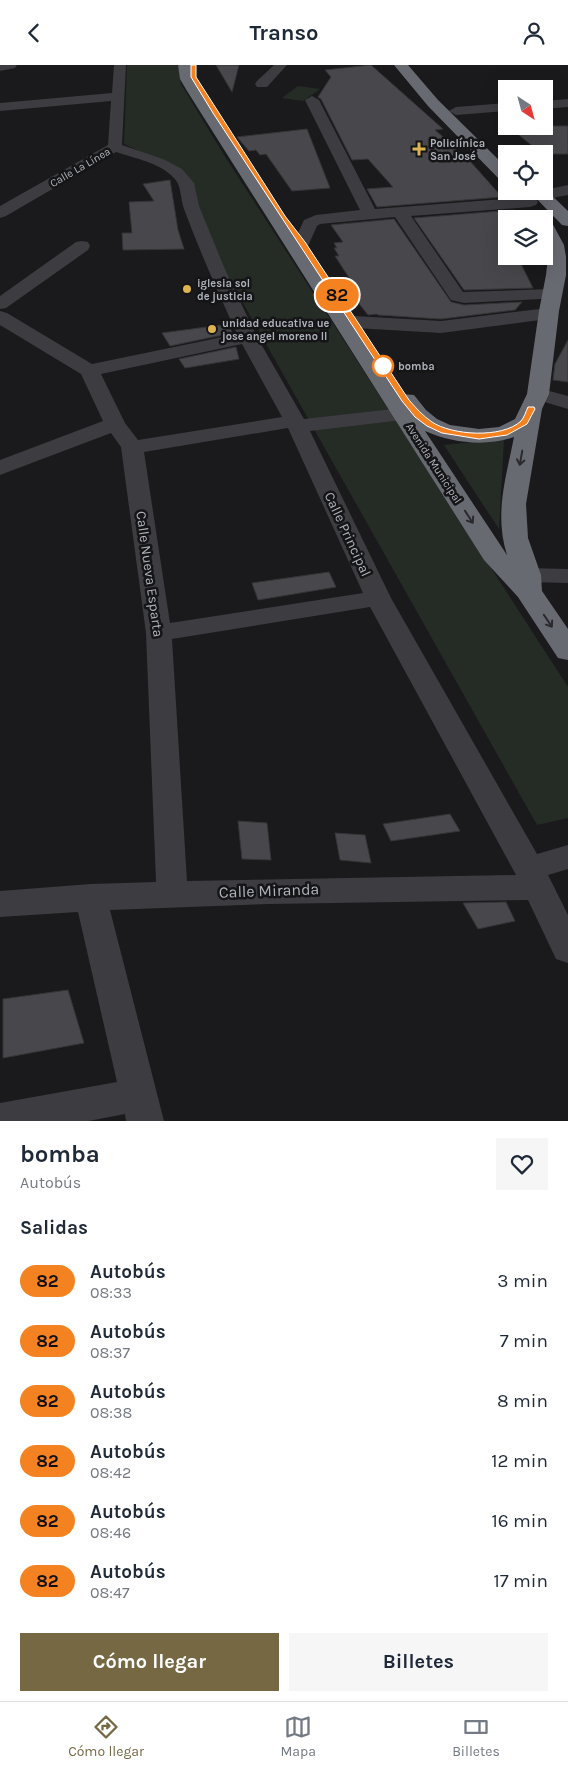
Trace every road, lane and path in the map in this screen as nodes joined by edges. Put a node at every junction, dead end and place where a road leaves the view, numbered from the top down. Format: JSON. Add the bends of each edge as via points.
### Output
{"nodes":[{"id":1,"x":11,"y":65,"type":"edge"},
{"id":2,"x":120,"y":65,"type":"edge"},
{"id":3,"x":185,"y":65,"type":"edge"},
{"id":4,"x":193,"y":65,"type":"edge"},
{"id":5,"x":281,"y":65,"type":"edge"},
{"id":6,"x":401,"y":65,"type":"edge"},
{"id":7,"x":414,"y":65,"type":"edge"},
{"id":8,"x":0,"y":67,"type":"edge"},
{"id":9,"x":262,"y":84,"type":"dead end"},
{"id":10,"x":199,"y":93,"type":"junction"},
{"id":11,"x":118,"y":96,"type":"junction"},
{"id":12,"x":312,"y":101,"type":"dead end"},
{"id":13,"x":568,"y":103,"type":"edge"},
{"id":14,"x":553,"y":104,"type":"edge"},
{"id":15,"x":0,"y":107,"type":"edge"},
{"id":16,"x":498,"y":108,"type":"edge"},
{"id":17,"x":456,"y":111,"type":"junction"},
{"id":18,"x":115,"y":147,"type":"junction"},
{"id":19,"x":498,"y":152,"type":"edge"},
{"id":20,"x":247,"y":167,"type":"junction"},
{"id":21,"x":498,"y":168,"type":"edge"},
{"id":22,"x":568,"y":190,"type":"edge"},
{"id":23,"x":553,"y":192,"type":"edge"},
{"id":24,"x":0,"y":193,"type":"edge"},
{"id":25,"x":28,"y":197,"type":"junction"},
{"id":26,"x":498,"y":199,"type":"edge"},
{"id":27,"x":539,"y":200,"type":"edge"},
{"id":28,"x":400,"y":212,"type":"junction"},
{"id":29,"x":0,"y":213,"type":"edge"},
{"id":30,"x":370,"y":214,"type":"junction"},
{"id":31,"x":568,"y":221,"type":"edge"},
{"id":32,"x":553,"y":241,"type":"edge"},
{"id":33,"x":302,"y":242,"type":"junction"},
{"id":34,"x":82,"y":246,"type":"dead end"},
{"id":35,"x":558,"y":296,"type":"edge"},
{"id":36,"x":0,"y":304,"type":"edge"},
{"id":37,"x":0,"y":317,"type":"edge"},
{"id":38,"x":354,"y":322,"type":"junction"},
{"id":39,"x":248,"y":337,"type":"junction"},
{"id":40,"x":89,"y":371,"type":"junction"},
{"id":41,"x":534,"y":402,"type":"junction"},
{"id":42,"x":568,"y":403,"type":"edge"},
{"id":43,"x":402,"y":414,"type":"junction"},
{"id":44,"x":115,"y":424,"type":"junction"},
{"id":45,"x":296,"y":424,"type":"junction"},
{"id":46,"x":132,"y":447,"type":"junction"},
{"id":47,"x":0,"y":468,"type":"edge"},
{"id":48,"x":566,"y":579,"type":"edge"},
{"id":49,"x":528,"y":583,"type":"junction"},
{"id":50,"x":378,"y":598,"type":"junction"},
{"id":51,"x":159,"y":633,"type":"junction"},
{"id":52,"x":568,"y":651,"type":"edge"},
{"id":53,"x":568,"y":857,"type":"edge"},
{"id":54,"x":534,"y":878,"type":"junction"},
{"id":55,"x":172,"y":893,"type":"junction"},
{"id":56,"x":91,"y":897,"type":"junction"},
{"id":57,"x":0,"y":904,"type":"edge"},
{"id":58,"x":568,"y":949,"type":"edge"},
{"id":59,"x":142,"y":1108,"type":"edge"},
{"id":60,"x":0,"y":1120,"type":"edge"}],
"edges":[{"from":1,"to":8,"type":"street"},
{"from":2,"to":11,"type":"street","name":"Calle La Línea"},
{"from":3,"to":10,"type":"highway","name":"Avenida Municipal","via":[[187,79]]},
{"from":4,"to":10,"type":"highway","name":"Avenida Municipal","via":[[192,73]]},
{"from":5,"to":9,"type":"street"},
{"from":6,"to":21,"type":"highway","via":[[433,103]]},
{"from":7,"to":17,"type":"highway"},
{"from":10,"to":20,"type":"highway","name":"Avenida Municipal"},
{"from":11,"to":15,"type":"street"},
{"from":11,"to":18,"type":"street","name":"Calle La Línea"},
{"from":12,"to":30,"type":"street"},
{"from":13,"to":14,"type":"street"},
{"from":16,"to":17,"type":"street"},
{"from":17,"to":19,"type":"highway"},
{"from":18,"to":25,"type":"street","name":"Calle La Línea"},
{"from":18,"to":39,"type":"street","name":"Calle Principal","via":[[158,162],[177,172],[186,183],[191,206],[215,267]]},
{"from":20,"to":33,"type":"highway","name":"Avenida Municipal"},
{"from":20,"to":43,"type":"highway","name":"Avenida Municipal"},
{"from":22,"to":23,"type":"street"},
{"from":24,"to":25,"type":"street"},
{"from":25,"to":29,"type":"street","name":"Calle La Línea"},
{"from":26,"to":28,"type":"street"},
{"from":27,"to":31,"type":"highway"},
{"from":28,"to":30,"type":"street"},
{"from":28,"to":35,"type":"street","via":[[457,297]]},
{"from":30,"to":33,"type":"street","via":[[316,220],[310,223]]},
{"from":32,"to":35,"type":"highway","via":[[557,257]]},
{"from":33,"to":38,"type":"highway","name":"Avenida Municipal"},
{"from":34,"to":36,"type":"street"},
{"from":35,"to":38,"type":"street","via":[[441,327]]},
{"from":35,"to":41,"type":"highway"},
{"from":37,"to":40,"type":"street"},
{"from":38,"to":41,"type":"highway","name":"Avenida Municipal","via":[[406,401],[418,415],[445,431],[479,436],[504,433],[524,423]]},
{"from":39,"to":40,"type":"street"},
{"from":39,"to":45,"type":"street","name":"Calle Principal"},
{"from":40,"to":44,"type":"street","name":"Calle Nueva Esparta"},
{"from":41,"to":42,"type":"street"},
{"from":41,"to":49,"type":"highway","one_way":true,"via":[[513,504],[515,538]]},
{"from":43,"to":45,"type":"street"},
{"from":43,"to":49,"type":"highway","name":"Avenida Municipal","one_way":true,"via":[[497,560]]},
{"from":44,"to":46,"type":"street","name":"Calle Nueva Esparta"},
{"from":44,"to":47,"type":"street"},
{"from":45,"to":46,"type":"street"},
{"from":45,"to":50,"type":"street","name":"Calle Principal"},
{"from":46,"to":51,"type":"street","name":"Calle Nueva Esparta"},
{"from":48,"to":49,"type":"street"},
{"from":49,"to":52,"type":"highway","name":"Avenida Municipal","one_way":true},
{"from":50,"to":51,"type":"street"},
{"from":50,"to":54,"type":"street","name":"Calle Principal"},
{"from":51,"to":55,"type":"street","name":"Calle Nueva Esparta"},
{"from":53,"to":54,"type":"street","name":"Calle Miranda"},
{"from":54,"to":55,"type":"street","name":"Calle Miranda"},
{"from":54,"to":58,"type":"street","name":"Calle Principal"},
{"from":55,"to":56,"type":"street","name":"Calle Miranda"},
{"from":56,"to":57,"type":"street","name":"Calle Miranda"},
{"from":56,"to":59,"type":"street"},
{"from":59,"to":60,"type":"street"}]}
